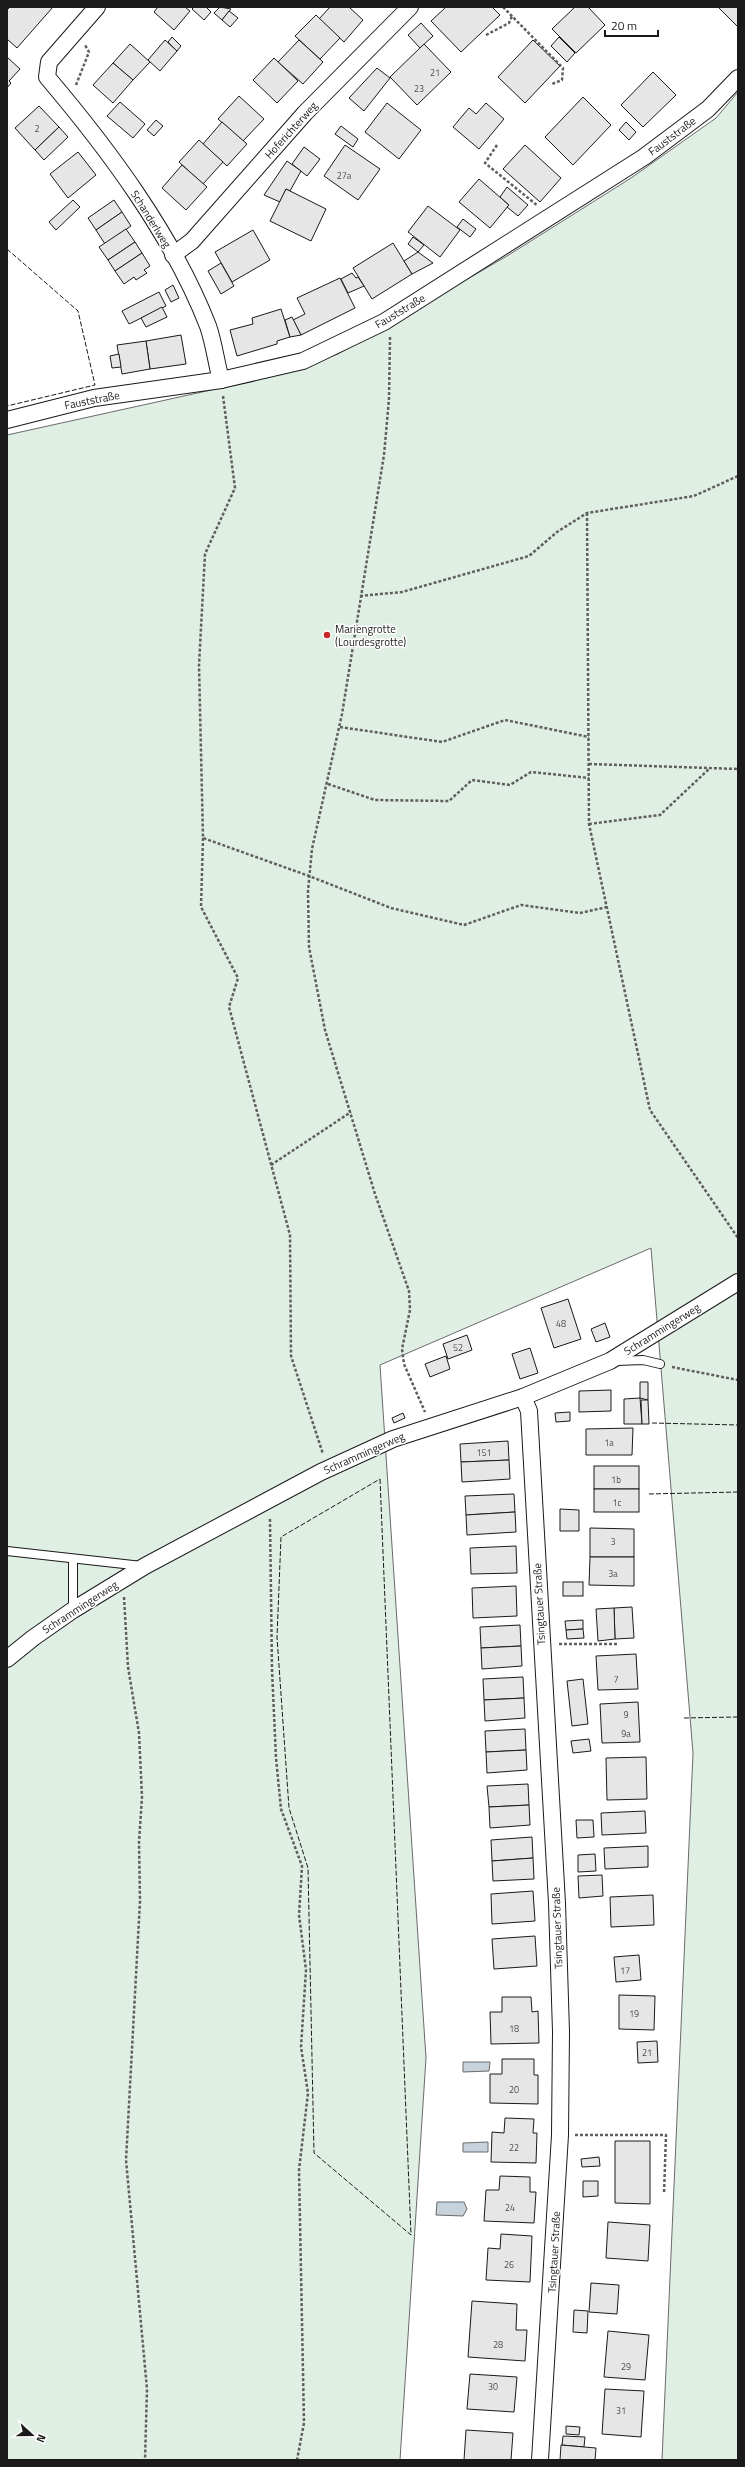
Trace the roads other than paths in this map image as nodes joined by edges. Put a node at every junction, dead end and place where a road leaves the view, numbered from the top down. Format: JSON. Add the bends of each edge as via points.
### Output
{"nodes":[{"id":1,"x":97,"y":7,"type":"edge"},
{"id":2,"x":410,"y":7,"type":"edge"},
{"id":3,"x":738,"y":78,"type":"edge"},
{"id":4,"x":174,"y":255,"type":"junction"},
{"id":5,"x":221,"y":380,"type":"junction"},
{"id":6,"x":7,"y":420,"type":"edge"},
{"id":7,"x":738,"y":1282,"type":"edge"},
{"id":8,"x":644,"y":1342,"type":"junction"},
{"id":9,"x":643,"y":1360,"type":"junction"},
{"id":10,"x":610,"y":1361,"type":"junction"},
{"id":11,"x":660,"y":1364,"type":"road end"},
{"id":12,"x":523,"y":1397,"type":"junction"},
{"id":13,"x":7,"y":1551,"type":"edge"},
{"id":14,"x":73,"y":1559,"type":"junction"},
{"id":15,"x":145,"y":1566,"type":"junction"},
{"id":16,"x":73,"y":1610,"type":"junction"},
{"id":17,"x":7,"y":1659,"type":"edge"},
{"id":18,"x":540,"y":2460,"type":"edge"}],
"edges":[{"from":1,"to":4,"type":"street","name":"Schanderlweg","via":[[49,62],[47,77],[126,178]]},
{"from":2,"to":4,"type":"street","name":"Hoferichterweg","via":[[305,114],[192,242]]},
{"from":3,"to":5,"type":"street","name":"Fauststraße","via":[[708,109],[644,157],[384,322],[303,361]]},
{"from":4,"to":5,"type":"street","name":"Schanderlweg","via":[[208,327]]},
{"from":5,"to":6,"type":"street","name":"Fauststraße","via":[[94,398]]},
{"from":7,"to":8,"type":"street","name":"Schrammingerweg","via":[[679,1317]]},
{"from":8,"to":9,"type":"lane"},
{"from":8,"to":10,"type":"street","name":"Schrammingerweg"},
{"from":9,"to":10,"type":"lane"},
{"from":9,"to":11,"type":"lane"},
{"from":10,"to":12,"type":"street","name":"Schrammingerweg"},
{"from":12,"to":15,"type":"street","name":"Schrammingerweg","via":[[393,1439],[328,1469]]},
{"from":12,"to":18,"type":"street","name":"Tsingtauer Straße","via":[[529,1411],[557,1903],[561,2032],[560,2135]]},
{"from":13,"to":14,"type":"lane"},
{"from":14,"to":15,"type":"lane"},
{"from":14,"to":16,"type":"lane"},
{"from":15,"to":16,"type":"street","name":"Schrammingerweg"},
{"from":16,"to":17,"type":"street","name":"Schrammingerweg"}]}
